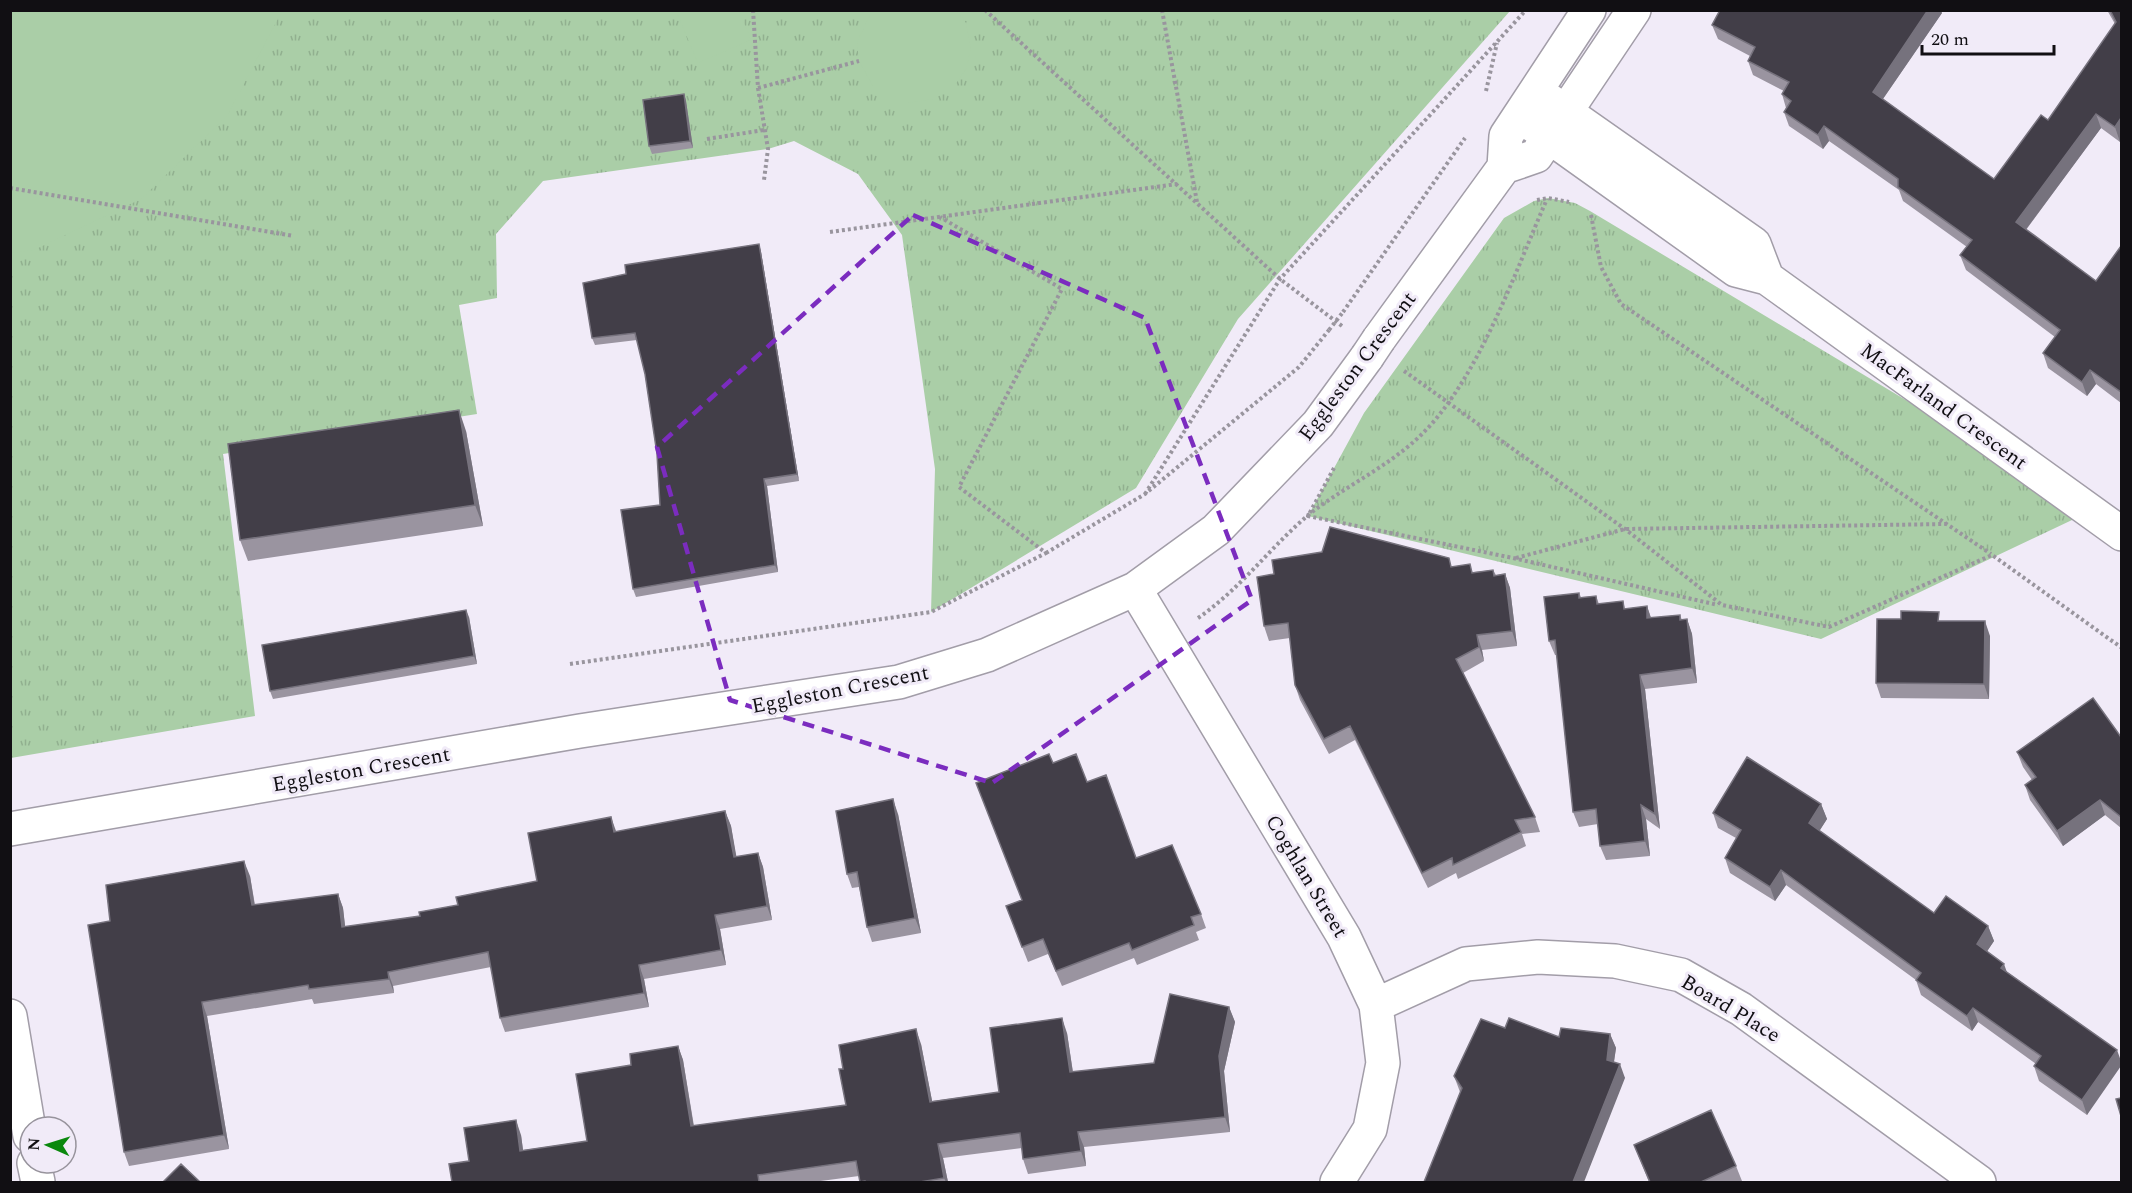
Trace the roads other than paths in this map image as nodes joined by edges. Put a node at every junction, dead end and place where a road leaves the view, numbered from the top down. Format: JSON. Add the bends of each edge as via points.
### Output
{"nodes":[{"id":1,"x":1589,"y":10,"type":"edge"},
{"id":2,"x":1634,"y":10,"type":"edge"},
{"id":3,"x":1528,"y":103,"type":"junction"},
{"id":4,"x":1566,"y":111,"type":"junction"},
{"id":5,"x":1548,"y":138,"type":"junction"},
{"id":6,"x":1504,"y":167,"type":"junction"},
{"id":7,"x":1767,"y":278,"type":"junction"},
{"id":8,"x":2121,"y":534,"type":"edge"},
{"id":9,"x":1136,"y":589,"type":"junction"},
{"id":10,"x":10,"y":829,"type":"edge"},
{"id":11,"x":1376,"y":1005,"type":"junction"},
{"id":12,"x":10,"y":1016,"type":"edge"},
{"id":13,"x":26,"y":1115,"type":"edge"},
{"id":14,"x":1337,"y":1182,"type":"edge"},
{"id":15,"x":1979,"y":1182,"type":"edge"}],
"edges":[{"from":1,"to":3,"type":"street"},
{"from":2,"to":4,"type":"street"},
{"from":3,"to":4,"type":"street"},
{"from":3,"to":5,"type":"street","name":"MacFarland Crescent"},
{"from":3,"to":6,"type":"street","via":[[1506,136]]},
{"from":4,"to":5,"type":"street"},
{"from":4,"to":7,"type":"street","via":[[1754,244]]},
{"from":5,"to":6,"type":"street","via":[[1536,156]]},
{"from":5,"to":7,"type":"street","name":"MacFarland Crescent","via":[[1736,270]]},
{"from":6,"to":9,"type":"street","name":"Eggleston Crescent","via":[[1318,424],[1216,530]]},
{"from":7,"to":8,"type":"street","name":"MacFarland Crescent"},
{"from":9,"to":10,"type":"street","name":"Eggleston Crescent","via":[[987,656],[899,682],[580,731]]},
{"from":9,"to":11,"type":"street","name":"Coghlan Street","via":[[1344,937]]},
{"from":11,"to":14,"type":"street","name":"Coghlan Street","via":[[1383,1063],[1370,1129]]},
{"from":11,"to":15,"type":"street","name":"Board Place","via":[[1476,963],[1538,957],[1615,961],[1681,975],[1741,1009]]},
{"from":12,"to":13,"type":"street"}]}
